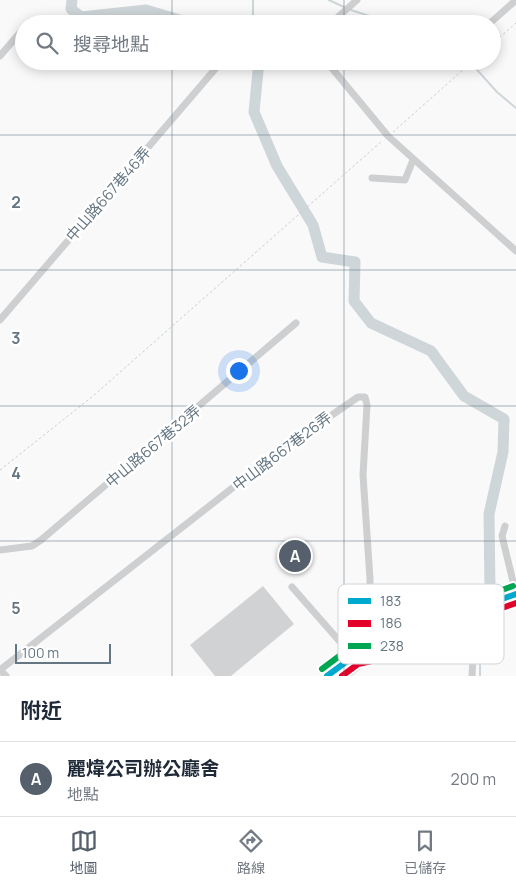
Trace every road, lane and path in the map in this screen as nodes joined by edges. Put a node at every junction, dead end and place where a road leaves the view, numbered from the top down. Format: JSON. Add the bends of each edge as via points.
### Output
{"nodes":[{"id":1,"x":357,"y":0,"type":"edge"},
{"id":2,"x":516,"y":0,"type":"edge"},
{"id":3,"x":340,"y":15,"type":"edge"},
{"id":4,"x":499,"y":15,"type":"edge"},
{"id":5,"x":516,"y":23,"type":"edge"},
{"id":6,"x":501,"y":36,"type":"edge"},
{"id":7,"x":15,"y":38,"type":"edge"},
{"id":8,"x":0,"y":56,"type":"edge"},
{"id":9,"x":214,"y":70,"type":"edge"},
{"id":10,"x":333,"y":70,"type":"edge"},
{"id":11,"x":413,"y":160,"type":"junction"},
{"id":12,"x":372,"y":178,"type":"dead end"},
{"id":13,"x":310,"y":205,"type":"dead end"},
{"id":14,"x":516,"y":251,"type":"edge"},
{"id":15,"x":0,"y":320,"type":"edge"},
{"id":16,"x":296,"y":323,"type":"dead end"},
{"id":17,"x":0,"y":470,"type":"edge"},
{"id":18,"x":505,"y":526,"type":"dead end"},
{"id":19,"x":0,"y":550,"type":"edge"},
{"id":20,"x":370,"y":584,"type":"edge"},
{"id":21,"x":292,"y":587,"type":"dead end"},
{"id":22,"x":516,"y":594,"type":"edge"},
{"id":23,"x":504,"y":598,"type":"edge"},
{"id":24,"x":338,"y":638,"type":"edge"},
{"id":25,"x":343,"y":664,"type":"edge"},
{"id":26,"x":360,"y":665,"type":"edge"},
{"id":27,"x":0,"y":670,"type":"edge"},
{"id":28,"x":6,"y":676,"type":"edge"},
{"id":29,"x":327,"y":676,"type":"edge"},
{"id":30,"x":346,"y":676,"type":"edge"}],
"edges":[{"from":1,"to":3,"type":"street"},
{"from":2,"to":4,"type":"street"},
{"from":5,"to":6,"type":"path"},
{"from":7,"to":8,"type":"street"},
{"from":9,"to":15,"type":"street","name":"中山路667巷46弄"},
{"from":10,"to":11,"type":"street","via":[[388,136]]},
{"from":11,"to":12,"type":"street","via":[[405,180]]},
{"from":11,"to":14,"type":"street"},
{"from":13,"to":17,"type":"path","via":[[93,396]]},
{"from":16,"to":19,"type":"street","name":"中山路667巷32弄","via":[[41,540],[32,546]]},
{"from":18,"to":22,"type":"street","via":[[502,536]]},
{"from":20,"to":27,"type":"street","name":"中山路667巷26弄","via":[[363,475],[365,396],[358,397],[277,453]]},
{"from":21,"to":24,"type":"street"},
{"from":22,"to":23,"type":"street"},
{"from":25,"to":29,"type":"street"},
{"from":26,"to":30,"type":"street"},
{"from":27,"to":28,"type":"street"}]}
